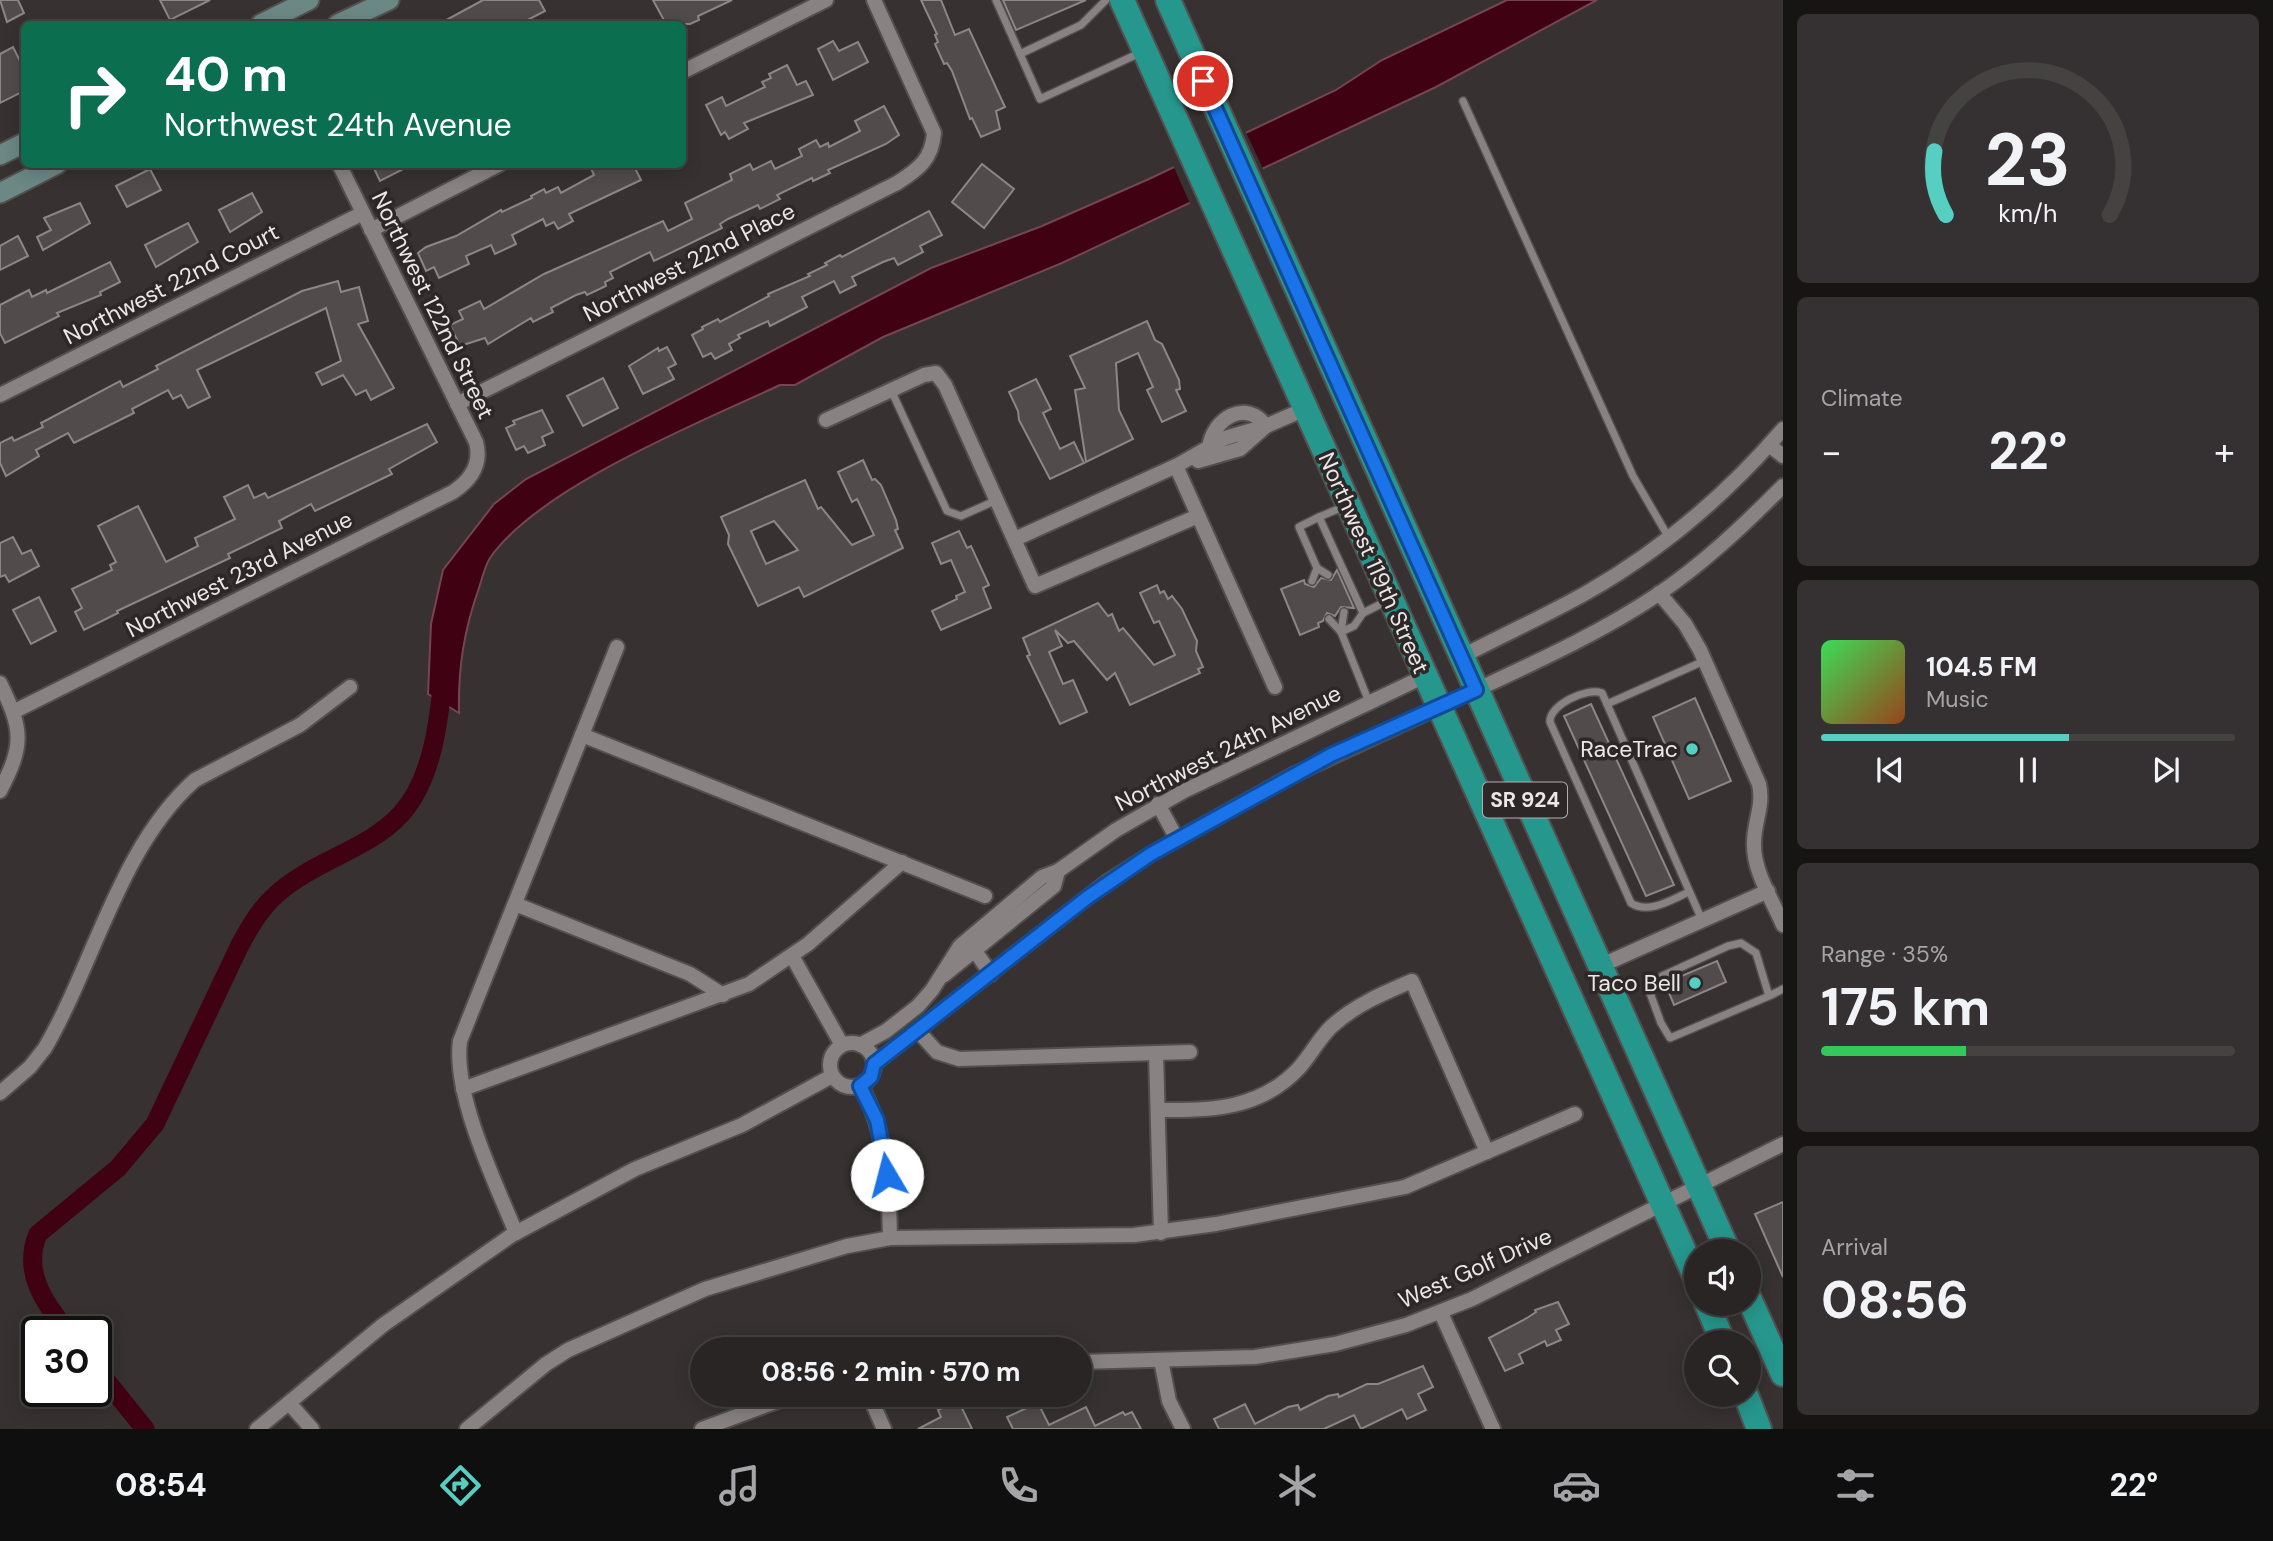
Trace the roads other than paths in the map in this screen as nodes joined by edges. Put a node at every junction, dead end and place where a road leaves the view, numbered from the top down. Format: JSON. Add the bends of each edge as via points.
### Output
{"nodes":[{"id":1,"x":309,"y":0,"type":"edge"},
{"id":2,"x":388,"y":0,"type":"edge"},
{"id":3,"x":826,"y":0,"type":"edge"},
{"id":4,"x":874,"y":0,"type":"edge"},
{"id":5,"x":996,"y":0,"type":"edge"},
{"id":6,"x":1105,"y":0,"type":"edge"},
{"id":7,"x":1122,"y":0,"type":"edge"},
{"id":8,"x":1168,"y":0,"type":"edge"},
{"id":9,"x":271,"y":21,"type":"edge"},
{"id":10,"x":344,"y":21,"type":"edge"},
{"id":11,"x":1144,"y":51,"type":"junction"},
{"id":12,"x":1020,"y":54,"type":"junction"},
{"id":13,"x":686,"y":70,"type":"edge"},
{"id":14,"x":1463,"y":100,"type":"dead end"},
{"id":15,"x":21,"y":144,"type":"edge"},
{"id":16,"x":0,"y":155,"type":"edge"},
{"id":17,"x":49,"y":168,"type":"edge"},
{"id":18,"x":341,"y":168,"type":"edge"},
{"id":19,"x":492,"y":168,"type":"edge"},
{"id":20,"x":0,"y":193,"type":"edge"},
{"id":21,"x":363,"y":213,"type":"junction"},
{"id":22,"x":371,"y":230,"type":"junction"},
{"id":23,"x":891,"y":390,"type":"junction"},
{"id":24,"x":0,"y":396,"type":"edge"},
{"id":25,"x":457,"y":404,"type":"junction"},
{"id":26,"x":1305,"y":409,"type":"junction"},
{"id":27,"x":827,"y":420,"type":"dead end"},
{"id":28,"x":1266,"y":426,"type":"junction"},
{"id":29,"x":1783,"y":429,"type":"edge"},
{"id":30,"x":1769,"y":445,"type":"junction"},
{"id":31,"x":1783,"y":456,"type":"edge"},
{"id":32,"x":1176,"y":466,"type":"junction"},
{"id":33,"x":476,"y":467,"type":"joint"},
{"id":34,"x":1783,"y":486,"type":"edge"},
{"id":35,"x":997,"y":499,"type":"junction"},
{"id":36,"x":1348,"y":505,"type":"junction"},
{"id":37,"x":1198,"y":516,"type":"junction"},
{"id":38,"x":1319,"y":517,"type":"junction"},
{"id":39,"x":1669,"y":538,"type":"junction"},
{"id":40,"x":1015,"y":539,"type":"junction"},
{"id":41,"x":1317,"y":568,"type":"junction"},
{"id":42,"x":1328,"y":575,"type":"dead end"},
{"id":43,"x":1312,"y":581,"type":"dead end"},
{"id":44,"x":1659,"y":593,"type":"junction"},
{"id":45,"x":1391,"y":600,"type":"junction"},
{"id":46,"x":1344,"y":612,"type":"dead end"},
{"id":47,"x":1363,"y":613,"type":"junction"},
{"id":48,"x":1329,"y":619,"type":"dead end"},
{"id":49,"x":1341,"y":632,"type":"junction"},
{"id":50,"x":617,"y":647,"type":"dead end"},
{"id":51,"x":1461,"y":657,"type":"junction"},
{"id":52,"x":1704,"y":661,"type":"junction"},
{"id":53,"x":1425,"y":676,"type":"junction"},
{"id":54,"x":0,"y":683,"type":"edge"},
{"id":55,"x":350,"y":687,"type":"dead end"},
{"id":56,"x":1275,"y":687,"type":"dead end"},
{"id":57,"x":1476,"y":690,"type":"junction"},
{"id":58,"x":1369,"y":702,"type":"junction"},
{"id":59,"x":1607,"y":704,"type":"junction"},
{"id":60,"x":1439,"y":707,"type":"junction"},
{"id":61,"x":13,"y":712,"type":"junction"},
{"id":62,"x":582,"y":735,"type":"junction"},
{"id":63,"x":0,"y":792,"type":"edge"},
{"id":64,"x":1158,"y":804,"type":"junction"},
{"id":65,"x":1177,"y":839,"type":"junction"},
{"id":66,"x":902,"y":862,"type":"junction"},
{"id":67,"x":1058,"y":871,"type":"junction"},
{"id":68,"x":1768,"y":891,"type":"junction"},
{"id":69,"x":1689,"y":892,"type":"junction"},
{"id":70,"x":985,"y":895,"type":"dead end"},
{"id":71,"x":515,"y":904,"type":"junction"},
{"id":72,"x":1702,"y":921,"type":"junction"},
{"id":73,"x":1783,"y":925,"type":"edge"},
{"id":74,"x":975,"y":951,"type":"junction"},
{"id":75,"x":792,"y":956,"type":"junction"},
{"id":76,"x":1600,"y":966,"type":"junction"},
{"id":77,"x":991,"y":974,"type":"junction"},
{"id":78,"x":941,"y":977,"type":"junction"},
{"id":79,"x":1783,"y":989,"type":"edge"},
{"id":80,"x":723,"y":995,"type":"junction"},
{"id":81,"x":1769,"y":996,"type":"junction"},
{"id":82,"x":918,"y":1031,"type":"junction"},
{"id":83,"x":842,"y":1045,"type":"junction"},
{"id":84,"x":860,"y":1045,"type":"junction"},
{"id":85,"x":1190,"y":1052,"type":"dead end"},
{"id":86,"x":1156,"y":1053,"type":"junction"},
{"id":87,"x":874,"y":1064,"type":"junction"},
{"id":88,"x":832,"y":1076,"type":"junction"},
{"id":89,"x":860,"y":1086,"type":"junction"},
{"id":90,"x":463,"y":1088,"type":"junction"},
{"id":91,"x":0,"y":1093,"type":"edge"},
{"id":92,"x":1158,"y":1110,"type":"junction"},
{"id":93,"x":1575,"y":1114,"type":"dead end"},
{"id":94,"x":1783,"y":1144,"type":"edge"},
{"id":95,"x":1487,"y":1152,"type":"junction"},
{"id":96,"x":1699,"y":1185,"type":"junction"},
{"id":97,"x":1663,"y":1205,"type":"junction"},
{"id":98,"x":516,"y":1233,"type":"junction"},
{"id":99,"x":1161,"y":1233,"type":"junction"},
{"id":100,"x":890,"y":1238,"type":"junction"},
{"id":101,"x":1723,"y":1239,"type":"edge"},
{"id":102,"x":1684,"y":1251,"type":"edge"},
{"id":103,"x":1441,"y":1313,"type":"junction"},
{"id":104,"x":1757,"y":1316,"type":"edge"},
{"id":105,"x":1161,"y":1360,"type":"junction"},
{"id":106,"x":1092,"y":1362,"type":"edge"},
{"id":107,"x":1783,"y":1374,"type":"edge"},
{"id":108,"x":289,"y":1403,"type":"junction"},
{"id":109,"x":762,"y":1407,"type":"edge"},
{"id":110,"x":874,"y":1407,"type":"edge"},
{"id":111,"x":1750,"y":1407,"type":"edge"},
{"id":112,"x":257,"y":1429,"type":"edge"},
{"id":113,"x":312,"y":1429,"type":"edge"},
{"id":114,"x":467,"y":1429,"type":"edge"},
{"id":115,"x":702,"y":1429,"type":"edge"},
{"id":116,"x":884,"y":1429,"type":"edge"},
{"id":117,"x":1183,"y":1429,"type":"edge"},
{"id":118,"x":1493,"y":1429,"type":"edge"},
{"id":119,"x":1759,"y":1429,"type":"edge"}],
"edges":[{"from":1,"to":9,"type":"main road"},
{"from":2,"to":10,"type":"main road"},
{"from":3,"to":13,"type":"street"},
{"from":4,"to":25,"type":"street","name":"Northwest 22nd Place","via":[[934,133],[932,150],[920,168]]},
{"from":5,"to":12,"type":"lane"},
{"from":6,"to":12,"type":"lane","via":[[1081,25]]},
{"from":7,"to":11,"type":"highway","name":"Northwest 119th Street","number":"SR 924"},
{"from":8,"to":51,"type":"highway","name":"Northwest 119th Street","number":"SR 924"},
{"from":11,"to":12,"type":"lane","via":[[1040,99]]},
{"from":11,"to":26,"type":"highway","name":"Northwest 119th Street","number":"SR 924"},
{"from":14,"to":39,"type":"lane","via":[[1633,476]]},
{"from":15,"to":16,"type":"main road"},
{"from":17,"to":20,"type":"main road"},
{"from":18,"to":21,"type":"street","name":"Northwest 122nd Street"},
{"from":19,"to":22,"type":"street"},
{"from":21,"to":22,"type":"street","name":"Northwest 122nd Street"},
{"from":21,"to":24,"type":"street","name":"Northwest 22nd Court"},
{"from":22,"to":25,"type":"street","name":"Northwest 122nd Street"},
{"from":23,"to":27,"type":"street"},
{"from":23,"to":35,"type":"lane","via":[[947,511],[961,516]]},
{"from":23,"to":35,"type":"street","via":[[936,373]]},
{"from":25,"to":33,"type":"street","name":"Northwest 122nd Street","via":[[477,445]]},
{"from":26,"to":28,"type":"street"},
{"from":26,"to":36,"type":"highway","name":"Northwest 119th Street","number":"SR 924"},
{"from":28,"to":32,"type":"street","via":[[1240,449]]},
{"from":28,"to":32,"type":"street","via":[[1259,416],[1249,413],[1230,416],[1215,429],[1209,448]]},
{"from":29,"to":30,"type":"street"},
{"from":30,"to":31,"type":"street"},
{"from":30,"to":39,"type":"street"},
{"from":32,"to":37,"type":"street"},
{"from":32,"to":40,"type":"street"},
{"from":33,"to":61,"type":"street","name":"Northwest 23rd Avenue","via":[[469,480],[453,492]]},
{"from":34,"to":44,"type":"street","via":[[1734,535]]},
{"from":35,"to":40,"type":"street"},
{"from":36,"to":38,"type":"lane"},
{"from":36,"to":45,"type":"highway","name":"Northwest 119th Street","number":"SR 924"},
{"from":37,"to":40,"type":"street","via":[[1035,586]]},
{"from":37,"to":56,"type":"street"},
{"from":38,"to":41,"type":"lane","via":[[1299,527]]},
{"from":38,"to":47,"type":"lane"},
{"from":39,"to":51,"type":"street","via":[[1585,593]]},
{"from":41,"to":42,"type":"lane"},
{"from":41,"to":43,"type":"lane"},
{"from":44,"to":52,"type":"street","via":[[1690,631]]},
{"from":44,"to":57,"type":"street","via":[[1582,640]]},
{"from":45,"to":47,"type":"lane"},
{"from":45,"to":53,"type":"highway","name":"Northwest 119th Street","number":"SR 924"},
{"from":46,"to":49,"type":"lane"},
{"from":47,"to":49,"type":"lane","via":[[1354,626]]},
{"from":48,"to":49,"type":"lane"},
{"from":49,"to":58,"type":"lane"},
{"from":50,"to":62,"type":"street"},
{"from":51,"to":53,"type":"highway"},
{"from":51,"to":57,"type":"highway","name":"Northwest 119th Street","number":"SR 924"},
{"from":52,"to":59,"type":"lane"},
{"from":52,"to":68,"type":"street","via":[[1759,784],[1761,807],[1754,856]]},
{"from":53,"to":58,"type":"street","name":"Northwest 24th Avenue"},
{"from":53,"to":60,"type":"highway","name":"Northwest 119th Street","number":"SR 924"},
{"from":54,"to":61,"type":"street"},
{"from":55,"to":91,"type":"street","via":[[300,725],[195,780],[182,793],[134,861],[45,1048]]},
{"from":57,"to":60,"type":"highway"},
{"from":57,"to":76,"type":"highway","name":"Northwest 119th Street","number":"SR 924"},
{"from":58,"to":64,"type":"street","name":"Northwest 24th Avenue"},
{"from":59,"to":69,"type":"lane"},
{"from":59,"to":69,"type":"lane","via":[[1602,693],[1592,691],[1554,708],[1550,723],[1631,903],[1651,908]]},
{"from":60,"to":65,"type":"street","via":[[1331,755]]},
{"from":60,"to":97,"type":"highway","name":"Northwest 119th Street","number":"SR 924"},
{"from":61,"to":63,"type":"street","via":[[19,749]]},
{"from":62,"to":66,"type":"street"},
{"from":62,"to":71,"type":"street"},
{"from":64,"to":65,"type":"street"},
{"from":64,"to":67,"type":"street","name":"Northwest 24th Avenue"},
{"from":65,"to":77,"type":"street","via":[[1107,882]]},
{"from":66,"to":70,"type":"street"},
{"from":66,"to":75,"type":"street"},
{"from":67,"to":74,"type":"street","name":"Northwest 24th Avenue","via":[[1054,886]]},
{"from":67,"to":78,"type":"street","name":"Northwest 24th Avenue","via":[[1042,877],[967,939]]},
{"from":68,"to":72,"type":"street"},
{"from":68,"to":73,"type":"street"},
{"from":69,"to":72,"type":"lane"},
{"from":71,"to":80,"type":"street","via":[[690,974]]},
{"from":71,"to":90,"type":"street","via":[[460,1041],[458,1065]]},
{"from":72,"to":76,"type":"street"},
{"from":74,"to":77,"type":"street"},
{"from":74,"to":78,"type":"street","name":"Northwest 24th Avenue"},
{"from":75,"to":80,"type":"street"},
{"from":75,"to":83,"type":"street"},
{"from":76,"to":96,"type":"highway","name":"Northwest 119th Street","number":"SR 924"},
{"from":77,"to":82,"type":"street"},
{"from":78,"to":84,"type":"street","name":"Northwest 24th Avenue","via":[[909,1014]]},
{"from":79,"to":81,"type":"lane"},
{"from":80,"to":90,"type":"street"},
{"from":81,"to":81,"type":"lane","via":[[1670,1038],[1651,999],[1652,987],[1661,976],[1741,943],[1753,950]]},
{"from":82,"to":86,"type":"street","via":[[937,1052],[959,1059]]},
{"from":82,"to":87,"type":"street"},
{"from":83,"to":84,"type":"street"},
{"from":83,"to":88,"type":"street","via":[[832,1055]]},
{"from":84,"to":87,"type":"street"},
{"from":85,"to":86,"type":"street"},
{"from":86,"to":92,"type":"street"},
{"from":87,"to":89,"type":"street","via":[[871,1077]]},
{"from":88,"to":89,"type":"street","via":[[842,1085]]},
{"from":88,"to":98,"type":"street","via":[[750,1122],[635,1169]]},
{"from":89,"to":100,"type":"street","via":[[881,1137]]},
{"from":90,"to":98,"type":"street"},
{"from":92,"to":95,"type":"street","via":[[1213,1110],[1257,1098],[1297,1070],[1342,1018],[1412,981]]},
{"from":92,"to":99,"type":"street"},
{"from":93,"to":95,"type":"street"},
{"from":94,"to":96,"type":"street","name":"West Golf Drive"},
{"from":95,"to":99,"type":"street","via":[[1386,1192]]},
{"from":96,"to":97,"type":"street","name":"West Golf Drive"},
{"from":96,"to":101,"type":"highway","name":"Northwest 119th Street","number":"SR 924"},
{"from":97,"to":102,"type":"highway","name":"Northwest 119th Street","number":"SR 924"},
{"from":97,"to":103,"type":"street","name":"West Golf Drive"},
{"from":98,"to":108,"type":"street","via":[[383,1325]]},
{"from":99,"to":100,"type":"street"},
{"from":100,"to":114,"type":"street","via":[[847,1246],[720,1284],[581,1344],[546,1364]]},
{"from":103,"to":105,"type":"street","name":"West Golf Drive","via":[[1291,1353]]},
{"from":103,"to":118,"type":"street"},
{"from":104,"to":107,"type":"highway"},
{"from":105,"to":106,"type":"street","name":"West Golf Drive"},
{"from":105,"to":117,"type":"street","via":[[1169,1401]]},
{"from":108,"to":112,"type":"street"},
{"from":108,"to":113,"type":"street"},
{"from":109,"to":115,"type":"street"},
{"from":110,"to":116,"type":"street"},
{"from":111,"to":119,"type":"highway"}]}
